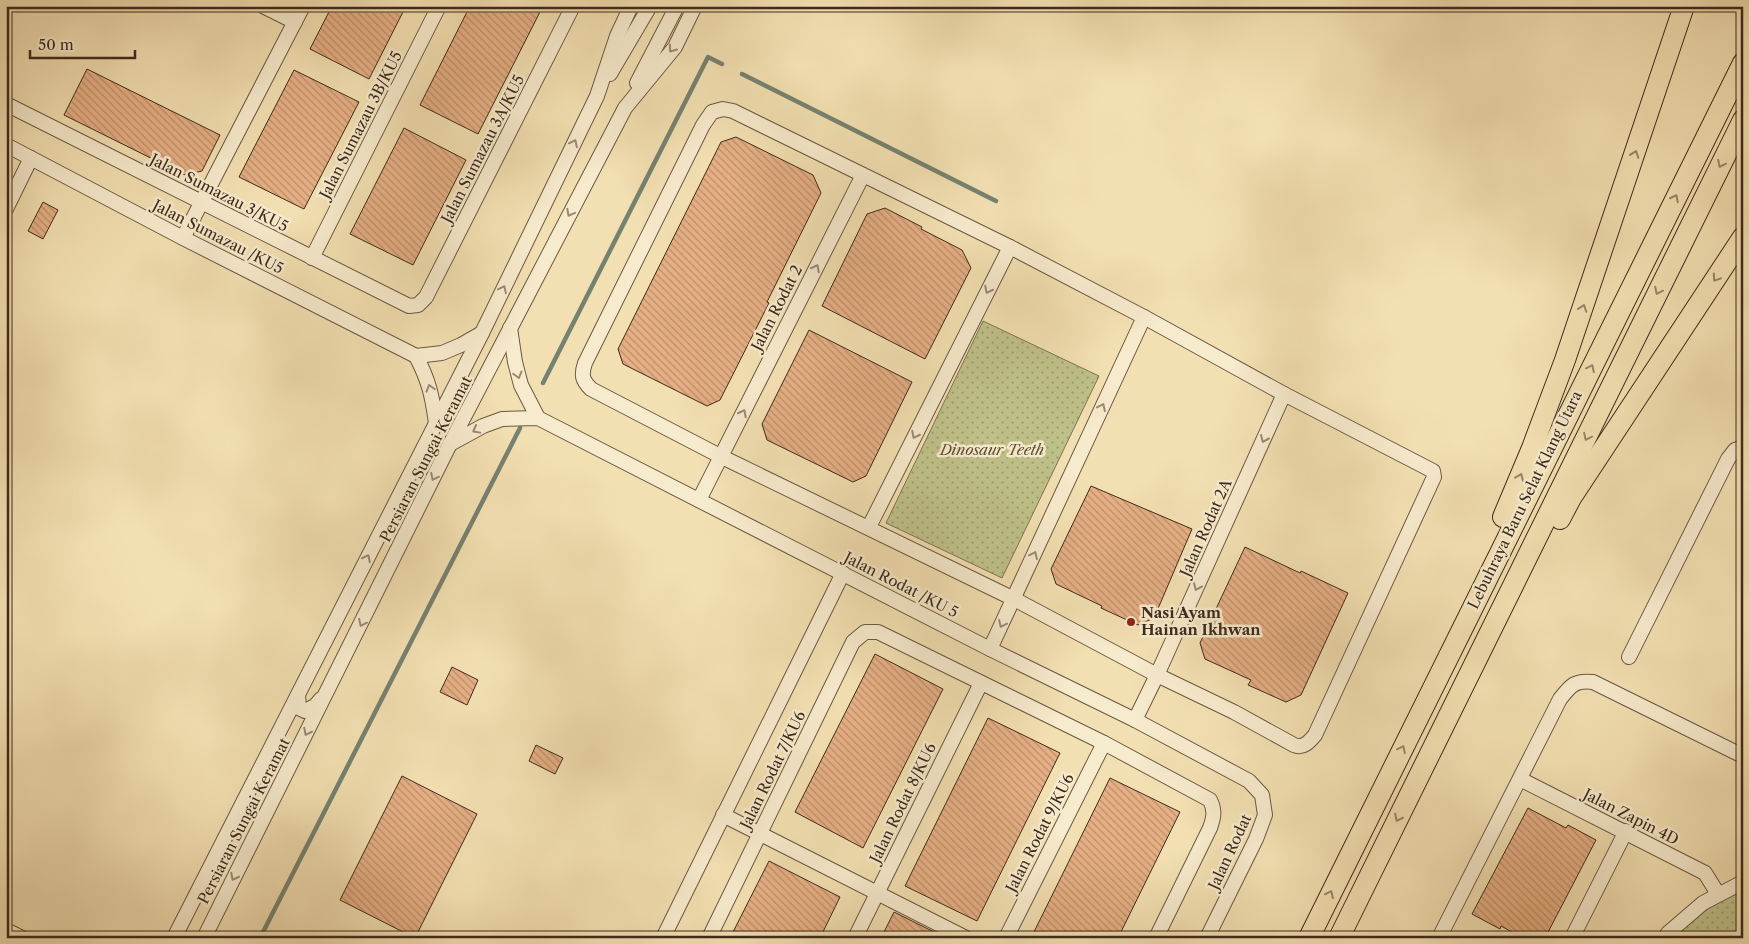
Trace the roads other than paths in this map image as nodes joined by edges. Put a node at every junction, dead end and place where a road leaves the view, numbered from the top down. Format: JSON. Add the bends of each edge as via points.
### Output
{"nodes":[{"id":1,"x":263,"y":6,"type":"edge"},
{"id":2,"x":303,"y":6,"type":"edge"},
{"id":3,"x":439,"y":6,"type":"edge"},
{"id":4,"x":573,"y":6,"type":"edge"},
{"id":5,"x":631,"y":6,"type":"edge"},
{"id":6,"x":650,"y":6,"type":"edge"},
{"id":7,"x":677,"y":6,"type":"edge"},
{"id":8,"x":695,"y":6,"type":"edge"},
{"id":9,"x":1684,"y":6,"type":"edge"},
{"id":10,"x":295,"y":22,"type":"junction"},
{"id":11,"x":1743,"y":63,"type":"edge"},
{"id":12,"x":598,"y":94,"type":"junction"},
{"id":13,"x":6,"y":104,"type":"edge"},
{"id":14,"x":625,"y":108,"type":"junction"},
{"id":15,"x":1743,"y":120,"type":"edge"},
{"id":16,"x":6,"y":145,"type":"edge"},
{"id":17,"x":32,"y":158,"type":"junction"},
{"id":18,"x":863,"y":175,"type":"junction"},
{"id":19,"x":202,"y":203,"type":"junction"},
{"id":20,"x":7,"y":204,"type":"edge"},
{"id":21,"x":1743,"y":237,"type":"edge"},
{"id":22,"x":183,"y":238,"type":"junction"},
{"id":23,"x":1010,"y":247,"type":"junction"},
{"id":24,"x":312,"y":258,"type":"junction"},
{"id":25,"x":418,"y":305,"type":"joint"},
{"id":26,"x":1144,"y":317,"type":"junction"},
{"id":27,"x":510,"y":328,"type":"junction"},
{"id":28,"x":482,"y":333,"type":"junction"},
{"id":29,"x":416,"y":356,"type":"junction"},
{"id":30,"x":1284,"y":394,"type":"junction"},
{"id":31,"x":538,"y":418,"type":"junction"},
{"id":32,"x":436,"y":423,"type":"junction"},
{"id":33,"x":450,"y":444,"type":"junction"},
{"id":34,"x":1743,"y":447,"type":"edge"},
{"id":35,"x":720,"y":456,"type":"junction"},
{"id":36,"x":699,"y":500,"type":"junction"},
{"id":37,"x":869,"y":527,"type":"junction"},
{"id":38,"x":843,"y":573,"type":"junction"},
{"id":39,"x":1014,"y":599,"type":"junction"},
{"id":40,"x":1466,"y":620,"type":"junction"},
{"id":41,"x":990,"y":649,"type":"junction"},
{"id":42,"x":1629,"y":658,"type":"dead end"},
{"id":43,"x":1157,"y":675,"type":"junction"},
{"id":44,"x":981,"y":683,"type":"junction"},
{"id":45,"x":329,"y":688,"type":"junction"},
{"id":46,"x":298,"y":695,"type":"junction"},
{"id":47,"x":1135,"y":720,"type":"junction"},
{"id":48,"x":1104,"y":743,"type":"junction"},
{"id":49,"x":1743,"y":756,"type":"edge"},
{"id":50,"x":1520,"y":779,"type":"junction"},
{"id":51,"x":1418,"y":780,"type":"junction"},
{"id":52,"x":1249,"y":781,"type":"joint"},
{"id":53,"x":723,"y":815,"type":"junction"},
{"id":54,"x":1626,"y":831,"type":"junction"},
{"id":55,"x":761,"y":834,"type":"junction"},
{"id":56,"x":1743,"y":882,"type":"edge"},
{"id":57,"x":877,"y":892,"type":"junction"},
{"id":58,"x":1718,"y":894,"type":"junction"},
{"id":59,"x":6,"y":930,"type":"edge"},
{"id":60,"x":22,"y":938,"type":"edge"},
{"id":61,"x":174,"y":938,"type":"edge"},
{"id":62,"x":204,"y":938,"type":"edge"},
{"id":63,"x":663,"y":938,"type":"edge"},
{"id":64,"x":709,"y":938,"type":"edge"},
{"id":65,"x":856,"y":938,"type":"edge"},
{"id":66,"x":966,"y":938,"type":"edge"},
{"id":67,"x":1006,"y":938,"type":"edge"},
{"id":68,"x":1156,"y":938,"type":"edge"},
{"id":69,"x":1207,"y":938,"type":"edge"},
{"id":70,"x":1308,"y":938,"type":"edge"},
{"id":71,"x":1338,"y":938,"type":"edge"},
{"id":72,"x":1439,"y":938,"type":"edge"},
{"id":73,"x":1572,"y":938,"type":"edge"},
{"id":74,"x":1664,"y":938,"type":"edge"}],
"edges":[{"from":1,"to":10,"type":"street"},
{"from":2,"to":10,"type":"street"},
{"from":3,"to":24,"type":"street","name":"Jalan Sumazau 3B/KU5"},
{"from":4,"to":25,"type":"street","name":"Jalan Sumazau 3A/KU5","via":[[426,298]]},
{"from":5,"to":12,"type":"street","name":"Persiaran Sungai Keramat","via":[[617,36]]},
{"from":6,"to":12,"type":"street"},
{"from":7,"to":14,"type":"street"},
{"from":8,"to":14,"type":"street","name":"Persiaran Sungai Keramat","one_way":true,"via":[[675,47]]},
{"from":40,"to":9,"type":"highway","one_way":true,"via":[[1565,360]]},
{"from":10,"to":19,"type":"street"},
{"from":40,"to":11,"type":"highway","name":"Lebuhraya Baru Selat Klang Utara","one_way":true},
{"from":28,"to":12,"type":"street","name":"Persiaran Sungai Keramat","one_way":true},
{"from":13,"to":19,"type":"street","name":"Jalan Sumazau 3/KU5"},
{"from":14,"to":27,"type":"street","name":"Persiaran Sungai Keramat","one_way":true},
{"from":15,"to":51,"type":"highway","name":"Lebuhraya Baru Selat Klang Utara","one_way":true},
{"from":16,"to":17,"type":"street","name":"Jalan Sumazau /KU5"},
{"from":17,"to":20,"type":"street"},
{"from":17,"to":22,"type":"street","name":"Jalan Sumazau /KU5"},
{"from":18,"to":23,"type":"street"},
{"from":35,"to":18,"type":"street","name":"Jalan Rodat 2","one_way":true},
{"from":18,"to":35,"type":"street","via":[[733,110],[712,112],[703,125],[582,373],[583,381],[591,389]]},
{"from":19,"to":22,"type":"street"},
{"from":19,"to":24,"type":"street","name":"Jalan Sumazau 3/KU5"},
{"from":21,"to":51,"type":"highway","one_way":true,"via":[[1572,498]]},
{"from":22,"to":29,"type":"street","name":"Jalan Sumazau /KU5"},
{"from":23,"to":26,"type":"street"},
{"from":23,"to":37,"type":"street","one_way":true},
{"from":24,"to":25,"type":"street","name":"Jalan Sumazau 3/KU5","via":[[409,306]]},
{"from":26,"to":30,"type":"street"},
{"from":39,"to":26,"type":"street","one_way":true},
{"from":27,"to":31,"type":"street","one_way":true,"via":[[514,362],[521,385]]},
{"from":27,"to":33,"type":"street","name":"Persiaran Sungai Keramat"},
{"from":28,"to":29,"type":"street","via":[[442,353]]},
{"from":28,"to":32,"type":"street","name":"Persiaran Sungai Keramat"},
{"from":32,"to":29,"type":"street","one_way":true,"via":[[433,398]]},
{"from":30,"to":43,"type":"street","name":"Jalan Rodat 2A","one_way":true},
{"from":30,"to":43,"type":"street","via":[[1427,467],[1433,471],[1434,478],[1315,735],[1307,743],[1298,747]]},
{"from":31,"to":33,"type":"street","one_way":true,"via":[[502,419]]},
{"from":31,"to":36,"type":"street","name":"Jalan Rodat /KU 5"},
{"from":46,"to":32,"type":"street","name":"Persiaran Sungai Keramat","one_way":true},
{"from":33,"to":45,"type":"street","name":"Persiaran Sungai Keramat","one_way":true},
{"from":34,"to":42,"type":"street","via":[[1735,450],[1728,459]]},
{"from":35,"to":36,"type":"street","name":"Jalan Rodat 2"},
{"from":35,"to":37,"type":"street"},
{"from":36,"to":38,"type":"street","name":"Jalan Rodat /KU 5"},
{"from":37,"to":39,"type":"street"},
{"from":38,"to":41,"type":"street","name":"Jalan Rodat /KU 5"},
{"from":38,"to":53,"type":"street"},
{"from":39,"to":41,"type":"street","one_way":true},
{"from":39,"to":43,"type":"street"},
{"from":70,"to":40,"type":"highway","name":"Lebuhraya Baru Selat Klang Utara","one_way":true},
{"from":41,"to":47,"type":"street","name":"Jalan Rodat /KU 5"},
{"from":43,"to":47,"type":"street","name":"Jalan Rodat 2A"},
{"from":44,"to":48,"type":"street"},
{"from":44,"to":55,"type":"street","name":"Jalan Rodat 7/KU6","via":[[878,632],[865,632],[853,642]]},
{"from":44,"to":57,"type":"street","name":"Jalan Rodat 8/KU6"},
{"from":45,"to":46,"type":"street","via":[[315,706],[305,712],[299,708]]},
{"from":45,"to":62,"type":"street","name":"Persiaran Sungai Keramat","one_way":true},
{"from":46,"to":61,"type":"street","name":"Persiaran Sungai Keramat"},
{"from":47,"to":52,"type":"street","name":"Jalan Rodat /KU 5"},
{"from":48,"to":67,"type":"street","name":"Jalan Rodat 9/KU6"},
{"from":48,"to":68,"type":"street","via":[[1199,793],[1214,807],[1210,828]]},
{"from":49,"to":50,"type":"street","via":[[1593,682],[1582,681],[1571,685],[1560,699]]},
{"from":50,"to":54,"type":"street","name":"Jalan Zapin 4D"},
{"from":50,"to":72,"type":"street"},
{"from":51,"to":71,"type":"highway","name":"Lebuhraya Baru Selat Klang Utara","one_way":true},
{"from":52,"to":69,"type":"street","name":"Jalan Rodat","via":[[1262,795],[1265,815]]},
{"from":53,"to":55,"type":"street"},
{"from":53,"to":63,"type":"street"},
{"from":54,"to":58,"type":"street","name":"Jalan Zapin 4D","via":[[1705,873]]},
{"from":54,"to":73,"type":"street"},
{"from":55,"to":57,"type":"street"},
{"from":55,"to":64,"type":"street","name":"Jalan Rodat 7/KU6"},
{"from":56,"to":58,"type":"street"},
{"from":57,"to":65,"type":"street","name":"Jalan Rodat 8/KU6"},
{"from":57,"to":66,"type":"street"},
{"from":58,"to":74,"type":"street"},
{"from":59,"to":60,"type":"street"}]}
